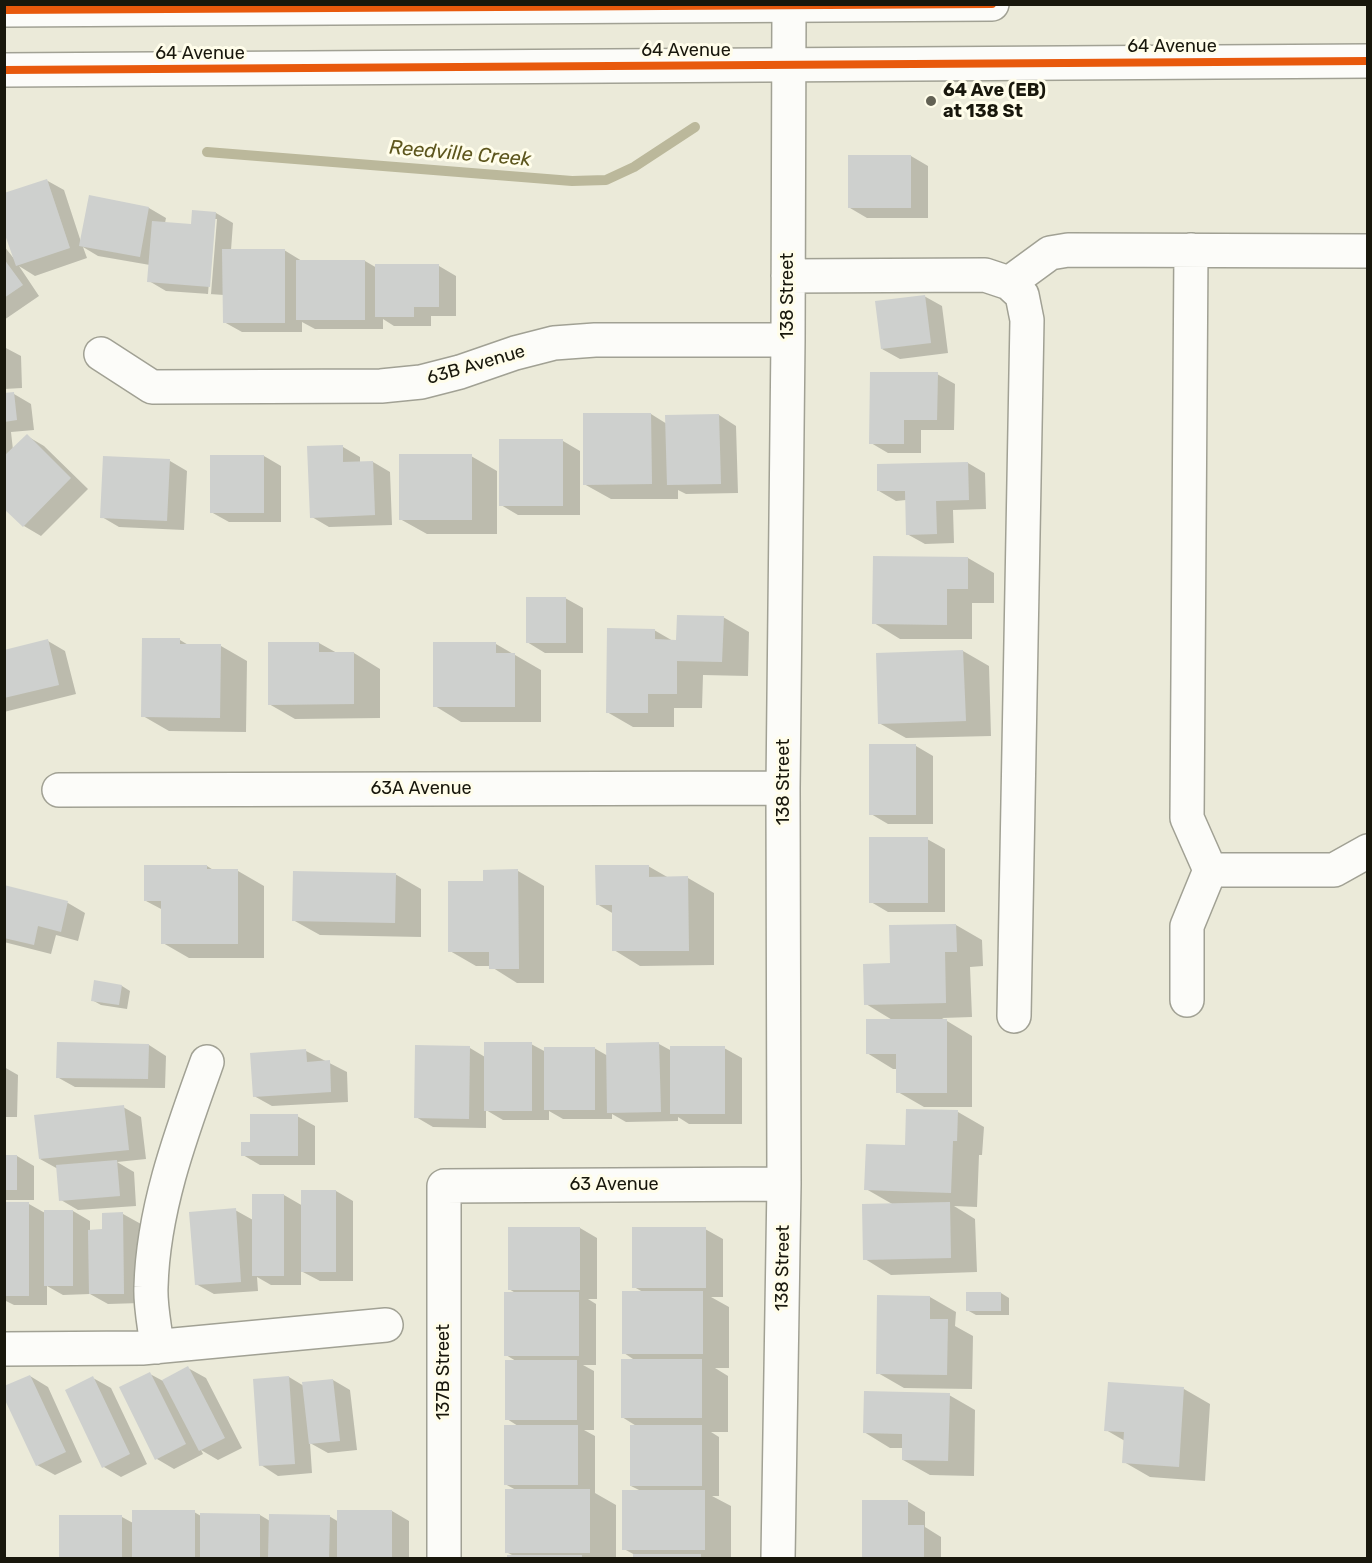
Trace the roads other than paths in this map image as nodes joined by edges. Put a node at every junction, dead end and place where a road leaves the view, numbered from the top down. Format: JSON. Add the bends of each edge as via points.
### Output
{"nodes":[{"id":1,"x":992,"y":4,"type":"edge"},
{"id":2,"x":789,"y":5,"type":"edge"},
{"id":3,"x":4,"y":10,"type":"edge"},
{"id":4,"x":1368,"y":61,"type":"edge"},
{"id":5,"x":789,"y":65,"type":"junction"},
{"id":6,"x":4,"y":70,"type":"edge"},
{"id":7,"x":1191,"y":250,"type":"junction"},
{"id":8,"x":1368,"y":251,"type":"edge"},
{"id":9,"x":788,"y":276,"type":"junction"},
{"id":10,"x":1009,"y":283,"type":"junction"},
{"id":11,"x":788,"y":340,"type":"junction"},
{"id":12,"x":101,"y":354,"type":"dead end"},
{"id":13,"x":783,"y":788,"type":"junction"},
{"id":14,"x":59,"y":790,"type":"dead end"},
{"id":15,"x":1368,"y":851,"type":"edge"},
{"id":16,"x":1210,"y":870,"type":"junction"},
{"id":17,"x":1187,"y":1000,"type":"dead end"},
{"id":18,"x":1014,"y":1016,"type":"dead end"},
{"id":19,"x":207,"y":1062,"type":"dead end"},
{"id":20,"x":784,"y":1184,"type":"junction"},
{"id":21,"x":444,"y":1186,"type":"joint"},
{"id":22,"x":386,"y":1325,"type":"dead end"},
{"id":23,"x":157,"y":1347,"type":"junction"},
{"id":24,"x":4,"y":1349,"type":"edge"},
{"id":25,"x":444,"y":1558,"type":"edge"},
{"id":26,"x":778,"y":1558,"type":"edge"}],
"edges":[{"from":1,"to":2,"type":"street"},
{"from":2,"to":3,"type":"street"},
{"from":2,"to":5,"type":"street","name":"138 Street"},
{"from":4,"to":5,"type":"street","name":"64 Avenue"},
{"from":5,"to":6,"type":"street","name":"64 Avenue"},
{"from":5,"to":9,"type":"street","name":"138 Street"},
{"from":7,"to":8,"type":"street"},
{"from":7,"to":10,"type":"street","via":[[1068,250],[1050,254]]},
{"from":7,"to":16,"type":"street","via":[[1187,818]]},
{"from":9,"to":10,"type":"street","via":[[985,275]]},
{"from":9,"to":11,"type":"street","name":"138 Street"},
{"from":10,"to":18,"type":"street","via":[[1022,295],[1027,320]]},
{"from":11,"to":12,"type":"street","name":"63B Avenue","via":[[554,343],[421,382],[381,386],[152,387]]},
{"from":11,"to":13,"type":"street","name":"138 Street"},
{"from":13,"to":14,"type":"street","name":"63A Avenue"},
{"from":13,"to":20,"type":"street","name":"138 Street"},
{"from":15,"to":16,"type":"street","via":[[1334,870]]},
{"from":16,"to":17,"type":"street","via":[[1187,926]]},
{"from":19,"to":23,"type":"street","via":[[180,1136],[157,1225],[151,1288]]},
{"from":20,"to":21,"type":"street","name":"63 Avenue"},
{"from":20,"to":26,"type":"street","name":"138 Street"},
{"from":21,"to":25,"type":"street","name":"137B Street"},
{"from":22,"to":23,"type":"street"},
{"from":23,"to":24,"type":"street"}]}
